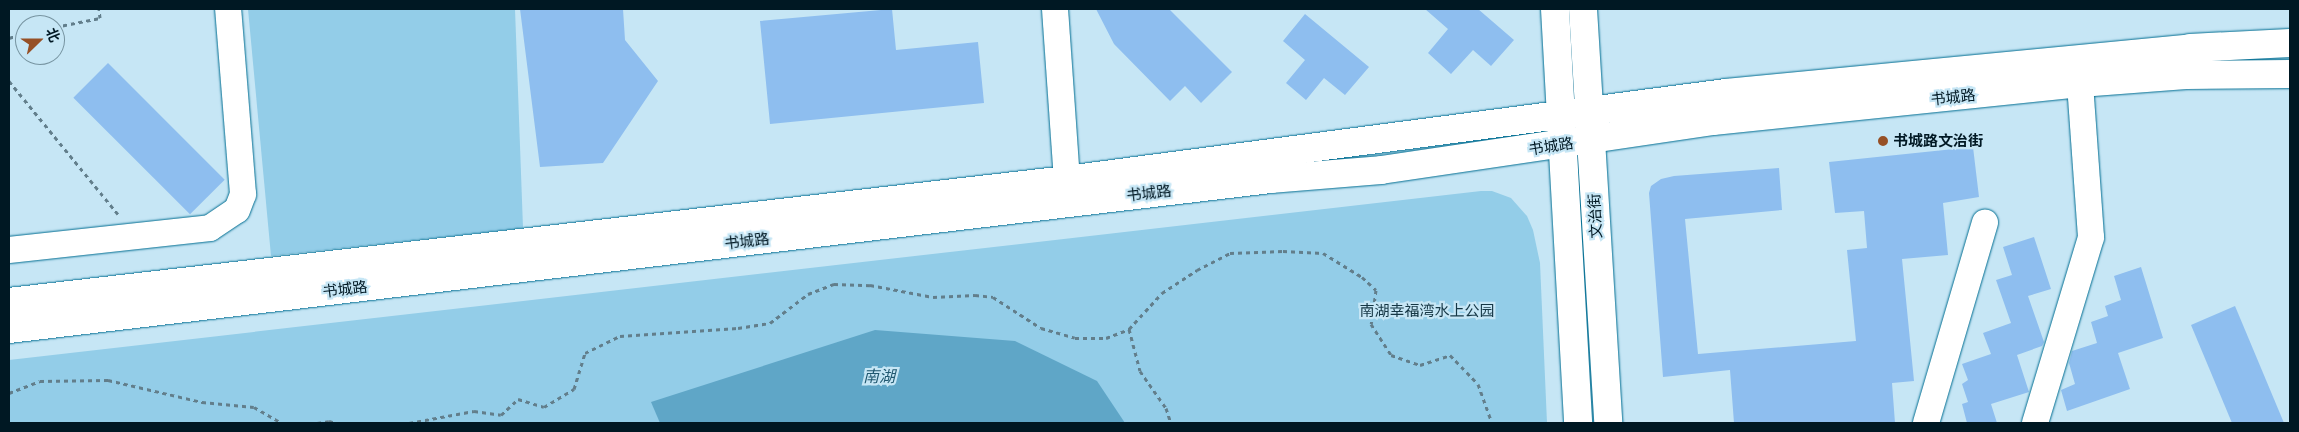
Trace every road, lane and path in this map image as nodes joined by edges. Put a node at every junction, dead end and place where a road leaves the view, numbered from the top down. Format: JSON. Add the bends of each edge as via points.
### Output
{"nodes":[{"id":1,"x":98,"y":9,"type":"edge"},
{"id":2,"x":228,"y":9,"type":"edge"},
{"id":3,"x":1055,"y":9,"type":"edge"},
{"id":4,"x":1554,"y":9,"type":"edge"},
{"id":5,"x":1582,"y":9,"type":"edge"},
{"id":6,"x":65,"y":25,"type":"edge"},
{"id":7,"x":2290,"y":43,"type":"edge"},
{"id":8,"x":2290,"y":74,"type":"edge"},
{"id":9,"x":9,"y":81,"type":"edge"},
{"id":10,"x":2080,"y":83,"type":"junction"},
{"id":11,"x":1588,"y":110,"type":"junction"},
{"id":12,"x":1560,"y":114,"type":"junction"},
{"id":13,"x":1590,"y":140,"type":"junction"},
{"id":14,"x":1562,"y":144,"type":"junction"},
{"id":15,"x":1067,"y":180,"type":"junction"},
{"id":16,"x":1985,"y":223,"type":"dead end"},
{"id":17,"x":137,"y":236,"type":"junction"},
{"id":18,"x":9,"y":250,"type":"edge"},
{"id":19,"x":9,"y":302,"type":"edge"},
{"id":20,"x":9,"y":329,"type":"edge"},
{"id":21,"x":1129,"y":329,"type":"junction"},
{"id":22,"x":9,"y":393,"type":"edge"},
{"id":23,"x":282,"y":423,"type":"edge"},
{"id":24,"x":317,"y":423,"type":"edge"},
{"id":25,"x":336,"y":423,"type":"edge"},
{"id":26,"x":409,"y":423,"type":"edge"},
{"id":27,"x":1172,"y":423,"type":"edge"},
{"id":28,"x":1492,"y":423,"type":"edge"},
{"id":29,"x":1578,"y":423,"type":"edge"},
{"id":30,"x":1608,"y":423,"type":"edge"},
{"id":31,"x":1926,"y":423,"type":"edge"},
{"id":32,"x":2035,"y":423,"type":"edge"}],
"edges":[{"from":1,"to":6,"type":"path","via":[[100,18]]},
{"from":2,"to":17,"type":"street","via":[[244,194],[237,210],[210,228]]},
{"from":3,"to":15,"type":"street"},
{"from":4,"to":12,"type":"main road","name":"文治街"},
{"from":5,"to":11,"type":"main road","name":"文治街"},
{"from":7,"to":11,"type":"main road","name":"书城路","via":[[2181,49],[1726,93]]},
{"from":8,"to":10,"type":"main road","name":"书城路"},
{"from":9,"to":17,"type":"path"},
{"from":10,"to":13,"type":"main road","name":"书城路","via":[[1713,122]]},
{"from":10,"to":32,"type":"street","via":[[2091,237]]},
{"from":11,"to":12,"type":"main road","name":"书城路"},
{"from":11,"to":13,"type":"main road","name":"文治街"},
{"from":12,"to":14,"type":"main road","name":"文治街"},
{"from":12,"to":15,"type":"main road","name":"书城路"},
{"from":13,"to":14,"type":"main road","name":"书城路"},
{"from":13,"to":30,"type":"main road","name":"文治街"},
{"from":14,"to":20,"type":"main road","name":"书城路","via":[[1381,170],[1260,180]]},
{"from":14,"to":29,"type":"main road","name":"文治街"},
{"from":15,"to":19,"type":"main road","name":"书城路"},
{"from":16,"to":31,"type":"street"},
{"from":17,"to":18,"type":"street"},
{"from":21,"to":26,"type":"path","via":[[1106,338],[1075,338],[1041,328],[993,297],[933,297],[870,285],[834,284],[808,294],[770,323],[620,336],[585,354],[574,389],[544,407],[518,399],[501,415],[474,411]]},
{"from":21,"to":27,"type":"path","via":[[1140,371],[1166,408]]},
{"from":21,"to":28,"type":"path","via":[[1162,293],[1230,253],[1323,253],[1362,277],[1376,290],[1371,324],[1391,355],[1420,365],[1450,355],[1478,384]]},
{"from":22,"to":23,"type":"path","via":[[40,381],[108,380],[202,402],[254,407]]},
{"from":24,"to":25,"type":"path"}]}
